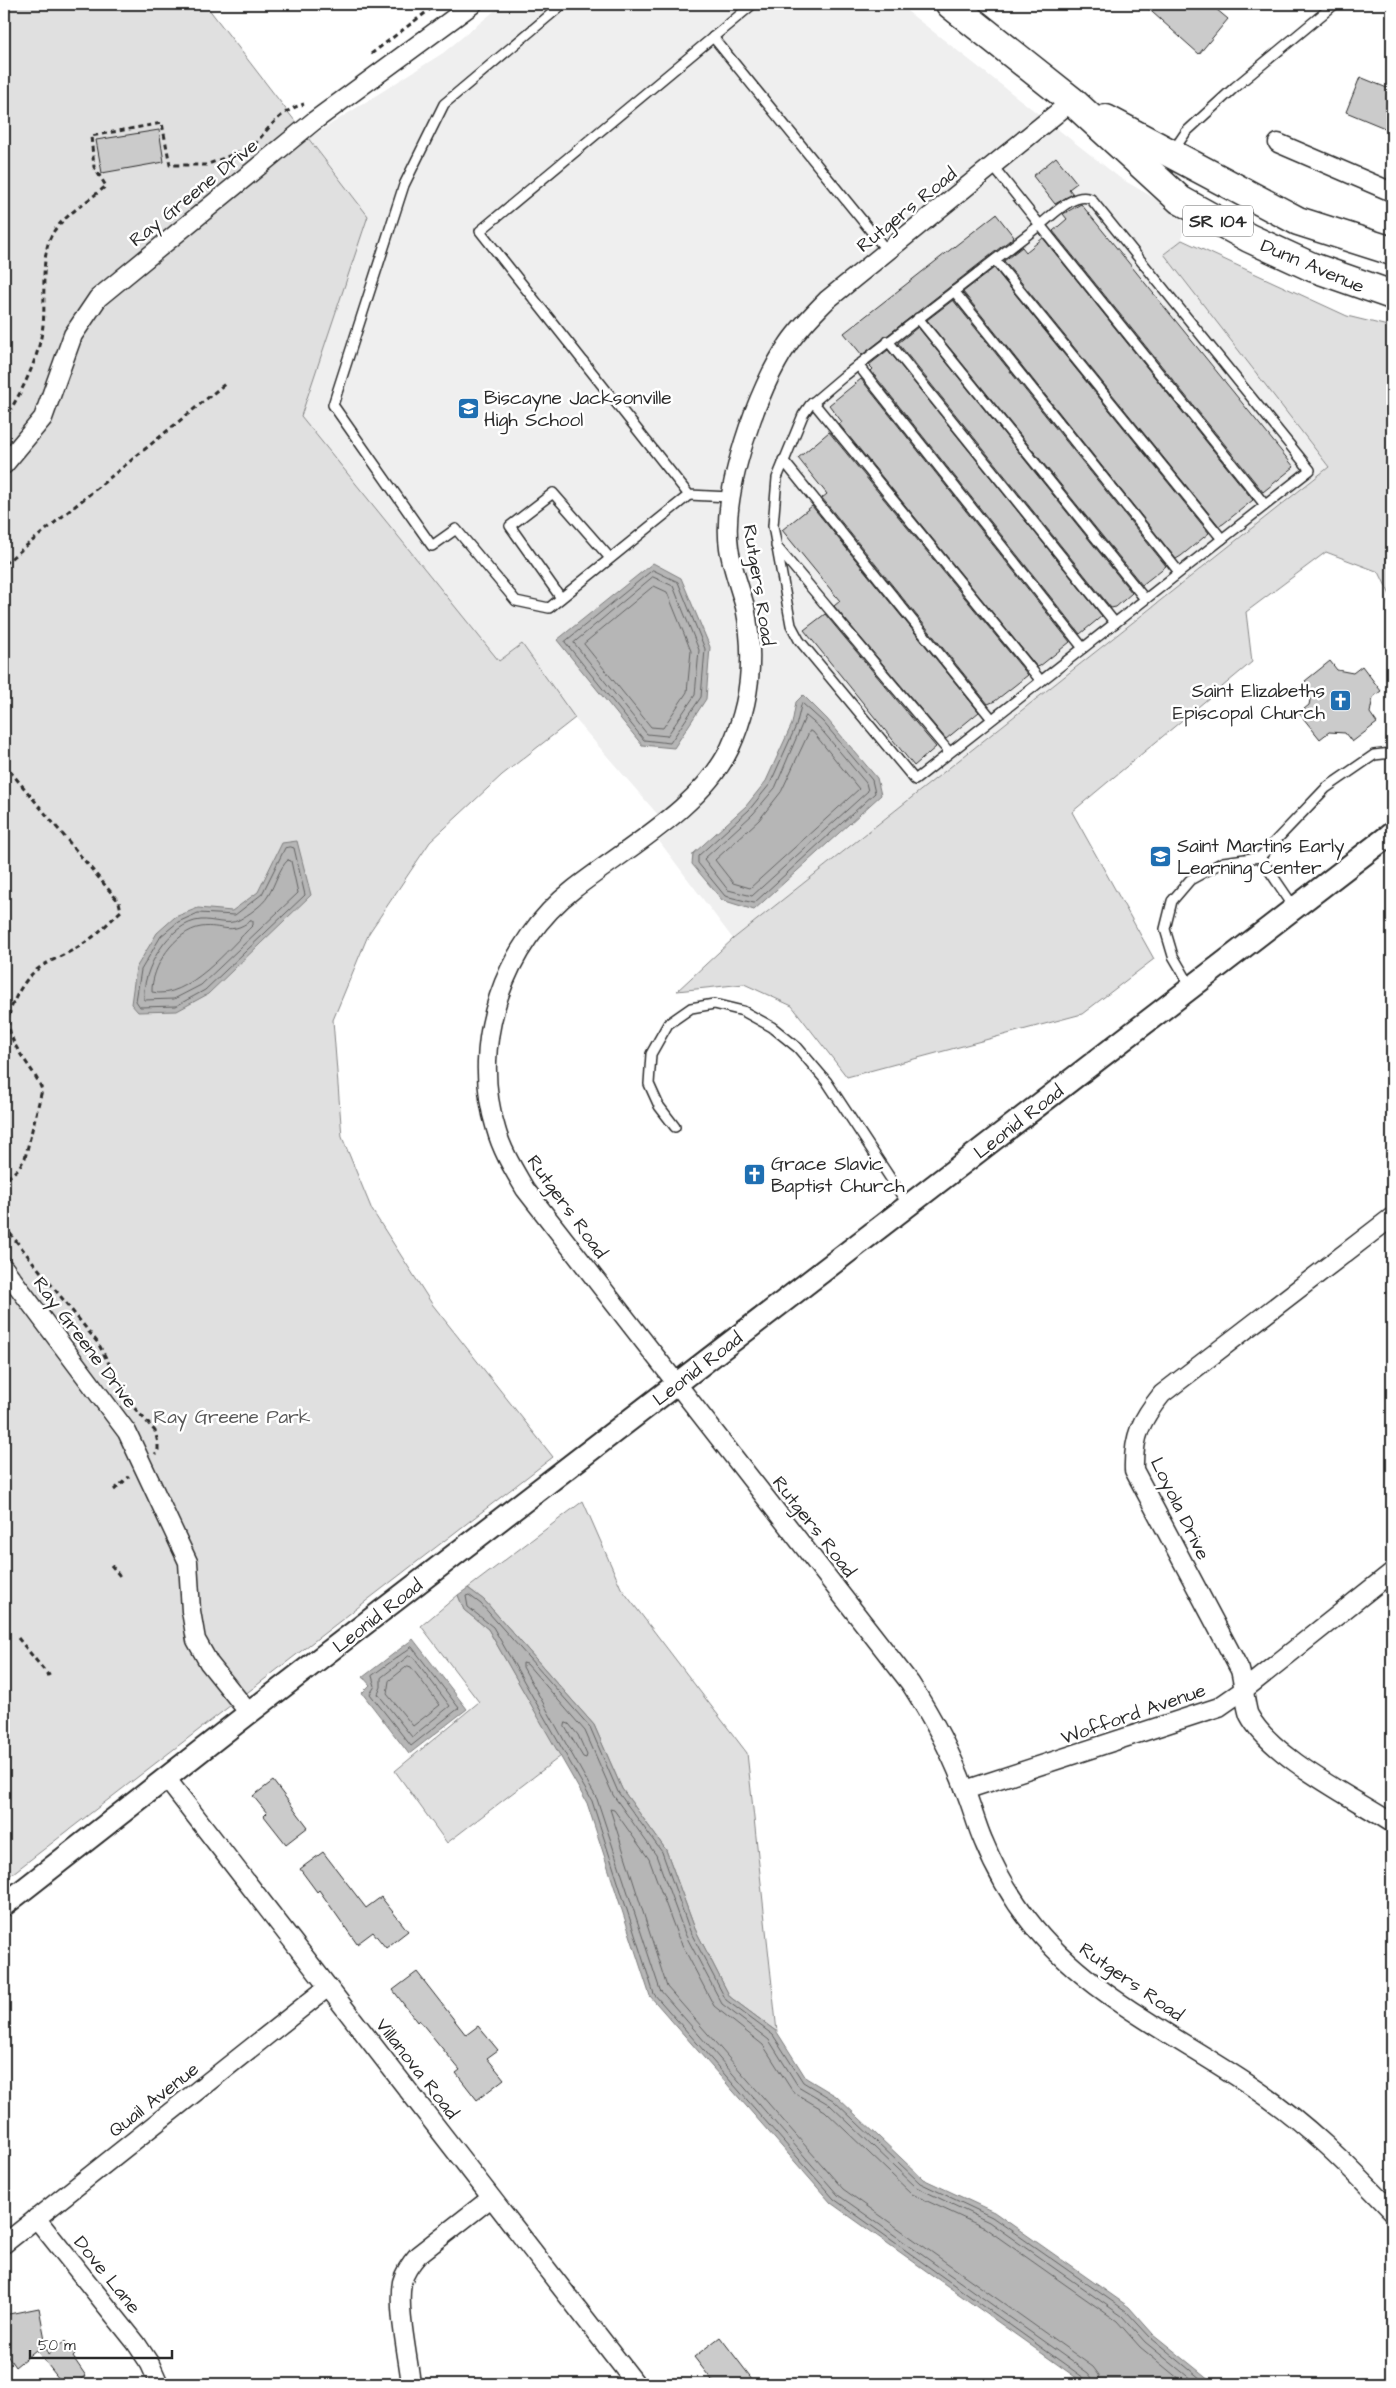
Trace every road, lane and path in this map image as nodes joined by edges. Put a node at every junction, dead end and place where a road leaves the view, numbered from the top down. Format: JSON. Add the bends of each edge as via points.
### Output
{"nodes":[{"id":1,"x":437,"y":4,"type":"edge"},
{"id":2,"x":473,"y":4,"type":"edge"},
{"id":3,"x":563,"y":4,"type":"edge"},
{"id":4,"x":752,"y":4,"type":"edge"},
{"id":5,"x":950,"y":4,"type":"edge"},
{"id":6,"x":1335,"y":4,"type":"edge"},
{"id":7,"x":713,"y":36,"type":"junction"},
{"id":8,"x":370,"y":55,"type":"dead end"},
{"id":9,"x":1072,"y":101,"type":"junction"},
{"id":10,"x":308,"y":104,"type":"dead end"},
{"id":11,"x":1278,"y":143,"type":"dead end"},
{"id":12,"x":1171,"y":153,"type":"junction"},
{"id":13,"x":992,"y":165,"type":"junction"},
{"id":14,"x":1392,"y":192,"type":"edge"},
{"id":15,"x":1040,"y":225,"type":"junction"},
{"id":16,"x":1392,"y":251,"type":"edge"},
{"id":17,"x":888,"y":252,"type":"junction"},
{"id":18,"x":995,"y":260,"type":"junction"},
{"id":19,"x":954,"y":291,"type":"junction"},
{"id":20,"x":1392,"y":296,"type":"edge"},
{"id":21,"x":918,"y":318,"type":"junction"},
{"id":22,"x":888,"y":342,"type":"junction"},
{"id":23,"x":858,"y":365,"type":"junction"},
{"id":24,"x":226,"y":383,"type":"dead end"},
{"id":25,"x":813,"y":402,"type":"junction"},
{"id":26,"x":4,"y":420,"type":"edge"},
{"id":27,"x":783,"y":460,"type":"junction"},
{"id":28,"x":4,"y":465,"type":"edge"},
{"id":29,"x":689,"y":495,"type":"junction"},
{"id":30,"x":730,"y":497,"type":"junction"},
{"id":31,"x":1265,"y":505,"type":"junction"},
{"id":32,"x":1222,"y":539,"type":"junction"},
{"id":33,"x":776,"y":546,"type":"junction"},
{"id":34,"x":610,"y":558,"type":"junction"},
{"id":35,"x":4,"y":564,"type":"edge"},
{"id":36,"x":1179,"y":572,"type":"junction"},
{"id":37,"x":561,"y":598,"type":"junction"},
{"id":38,"x":1145,"y":599,"type":"junction"},
{"id":39,"x":1115,"y":623,"type":"junction"},
{"id":40,"x":1083,"y":648,"type":"junction"},
{"id":41,"x":1041,"y":681,"type":"junction"},
{"id":42,"x":992,"y":719,"type":"junction"},
{"id":43,"x":949,"y":752,"type":"junction"},
{"id":44,"x":1392,"y":753,"type":"edge"},
{"id":45,"x":4,"y":764,"type":"edge"},
{"id":46,"x":1392,"y":832,"type":"edge"},
{"id":47,"x":1260,"y":857,"type":"junction"},
{"id":48,"x":1294,"y":908,"type":"junction"},
{"id":49,"x":1192,"y":987,"type":"junction"},
{"id":50,"x":675,"y":1127,"type":"dead end"},
{"id":51,"x":4,"y":1181,"type":"edge"},
{"id":52,"x":908,"y":1206,"type":"junction"},
{"id":53,"x":1392,"y":1217,"type":"edge"},
{"id":54,"x":4,"y":1226,"type":"edge"},
{"id":55,"x":4,"y":1268,"type":"edge"},
{"id":56,"x":677,"y":1384,"type":"junction"},
{"id":57,"x":152,"y":1458,"type":"dead end"},
{"id":58,"x":134,"y":1472,"type":"dead end"},
{"id":59,"x":114,"y":1490,"type":"dead end"},
{"id":60,"x":111,"y":1565,"type":"dead end"},
{"id":61,"x":1392,"y":1572,"type":"edge"},
{"id":62,"x":120,"y":1576,"type":"dead end"},
{"id":63,"x":18,"y":1638,"type":"dead end"},
{"id":64,"x":50,"y":1674,"type":"dead end"},
{"id":65,"x":1246,"y":1689,"type":"junction"},
{"id":66,"x":249,"y":1713,"type":"junction"},
{"id":67,"x":166,"y":1778,"type":"junction"},
{"id":68,"x":965,"y":1790,"type":"junction"},
{"id":69,"x":1392,"y":1823,"type":"edge"},
{"id":70,"x":4,"y":1905,"type":"edge"},
{"id":71,"x":328,"y":1987,"type":"junction"},
{"id":72,"x":491,"y":2198,"type":"junction"},
{"id":73,"x":1392,"y":2211,"type":"edge"},
{"id":74,"x":36,"y":2218,"type":"junction"},
{"id":75,"x":4,"y":2244,"type":"edge"},
{"id":76,"x":159,"y":2384,"type":"edge"},
{"id":77,"x":411,"y":2384,"type":"edge"},
{"id":78,"x":636,"y":2384,"type":"edge"}],
"edges":[{"from":1,"to":8,"type":"path"},
{"from":2,"to":28,"type":"street","name":"Ray Greene Drive","via":[[314,121],[98,298],[73,335],[42,418]]},
{"from":3,"to":37,"type":"lane","via":[[444,104],[404,185],[334,404],[432,546],[456,529],[516,601],[549,608]]},
{"from":4,"to":7,"type":"lane"},
{"from":5,"to":9,"type":"main road","name":"Dunn Avenue","number":"SR 104"},
{"from":6,"to":12,"type":"lane","via":[[1235,87],[1186,132]]},
{"from":7,"to":17,"type":"lane"},
{"from":7,"to":29,"type":"lane","via":[[480,231]]},
{"from":9,"to":12,"type":"main road","name":"Dunn Avenue","number":"SR 104"},
{"from":9,"to":13,"type":"street","name":"Rutgers Road"},
{"from":9,"to":20,"type":"main road","name":"Dunn Avenue","number":"SR 104","via":[[1180,200],[1249,238]]},
{"from":10,"to":26,"type":"path","via":[[278,117],[247,150],[206,165],[170,165],[162,123],[91,136],[94,167],[106,186],[61,223],[47,245],[43,327],[29,374]]},
{"from":11,"to":14,"type":"street"},
{"from":12,"to":16,"type":"main road","name":"Dunn Avenue","number":"SR 104","via":[[1298,221]]},
{"from":13,"to":15,"type":"lane"},
{"from":13,"to":17,"type":"street","name":"Rutgers Road"},
{"from":15,"to":18,"type":"lane"},
{"from":15,"to":31,"type":"lane"},
{"from":15,"to":31,"type":"lane","via":[[1077,198],[1091,199],[1310,470]]},
{"from":17,"to":30,"type":"street","name":"Rutgers Road","via":[[827,300],[788,344],[772,372],[740,453]]},
{"from":18,"to":19,"type":"lane"},
{"from":18,"to":32,"type":"lane"},
{"from":19,"to":21,"type":"lane"},
{"from":19,"to":36,"type":"lane"},
{"from":21,"to":22,"type":"lane"},
{"from":21,"to":38,"type":"lane"},
{"from":22,"to":23,"type":"lane"},
{"from":22,"to":39,"type":"lane"},
{"from":23,"to":25,"type":"lane"},
{"from":23,"to":40,"type":"lane"},
{"from":24,"to":35,"type":"path"},
{"from":25,"to":27,"type":"lane","via":[[797,426]]},
{"from":25,"to":41,"type":"lane"},
{"from":27,"to":33,"type":"lane","via":[[774,500]]},
{"from":27,"to":42,"type":"lane"},
{"from":29,"to":30,"type":"lane"},
{"from":29,"to":34,"type":"lane"},
{"from":30,"to":56,"type":"street","name":"Rutgers Road","via":[[729,548],[750,633],[748,696],[739,728],[725,758],[685,805],[573,890],[533,931],[515,958],[500,990],[487,1059],[495,1128],[520,1181]]},
{"from":31,"to":32,"type":"lane"},
{"from":32,"to":36,"type":"lane"},
{"from":33,"to":43,"type":"lane"},
{"from":33,"to":43,"type":"lane","via":[[785,601],[796,635],[915,780]]},
{"from":34,"to":37,"type":"lane"},
{"from":34,"to":37,"type":"lane","via":[[553,493],[510,526]]},
{"from":36,"to":38,"type":"lane"},
{"from":38,"to":39,"type":"lane"},
{"from":39,"to":40,"type":"lane"},
{"from":40,"to":41,"type":"lane"},
{"from":41,"to":42,"type":"lane"},
{"from":42,"to":43,"type":"lane"},
{"from":44,"to":47,"type":"lane","via":[[1374,755],[1326,788]]},
{"from":45,"to":51,"type":"path","via":[[118,902],[121,911],[84,943],[34,970],[10,1010],[8,1025],[14,1042],[42,1090],[25,1158]]},
{"from":46,"to":48,"type":"street","name":"Leonid Road"},
{"from":47,"to":48,"type":"lane"},
{"from":47,"to":49,"type":"lane","via":[[1223,862],[1190,880],[1172,901],[1165,929],[1173,956]]},
{"from":48,"to":49,"type":"street","name":"Leonid Road"},
{"from":49,"to":52,"type":"street","name":"Leonid Road"},
{"from":50,"to":52,"type":"lane","via":[[659,1106],[649,1084],[651,1054],[668,1024],[691,1008],[714,1004],[742,1011],[772,1027],[798,1048],[827,1082]]},
{"from":52,"to":56,"type":"street","name":"Leonid Road"},
{"from":53,"to":65,"type":"street","name":"Loyola Drive","via":[[1162,1394],[1139,1428],[1133,1448],[1134,1470],[1240,1670]]},
{"from":54,"to":57,"type":"path","via":[[98,1343],[130,1404],[155,1431],[158,1450]]},
{"from":55,"to":66,"type":"street","name":"Ray Greene Drive","via":[[127,1432],[188,1562],[196,1640],[209,1663]]},
{"from":56,"to":66,"type":"street","name":"Leonid Road"},
{"from":56,"to":68,"type":"street","name":"Rutgers Road","via":[[910,1683],[939,1730]]},
{"from":58,"to":59,"type":"path"},
{"from":60,"to":62,"type":"path"},
{"from":61,"to":65,"type":"street","name":"Wofford Avenue"},
{"from":63,"to":64,"type":"path"},
{"from":65,"to":68,"type":"street","name":"Wofford Avenue","via":[[1219,1707],[1200,1714]]},
{"from":65,"to":69,"type":"street","name":"Loyola Drive","via":[[1248,1714],[1266,1739],[1285,1755]]},
{"from":66,"to":67,"type":"street","name":"Leonid Road"},
{"from":67,"to":70,"type":"street","name":"Leonid Road"},
{"from":67,"to":71,"type":"street","name":"Villanova Road"},
{"from":68,"to":73,"type":"street","name":"Rutgers Road","via":[[982,1839],[1012,1899],[1059,1955],[1125,2006],[1255,2088],[1344,2161]]},
{"from":71,"to":72,"type":"street","name":"Villanova Road"},
{"from":71,"to":74,"type":"street","name":"Quail Avenue"},
{"from":72,"to":77,"type":"street","via":[[418,2255],[402,2281],[401,2301]]},
{"from":72,"to":78,"type":"street","name":"Villanova Road"},
{"from":74,"to":75,"type":"street","name":"Quail Avenue"},
{"from":74,"to":76,"type":"street","name":"Dove Lane","via":[[136,2343]]}]}
